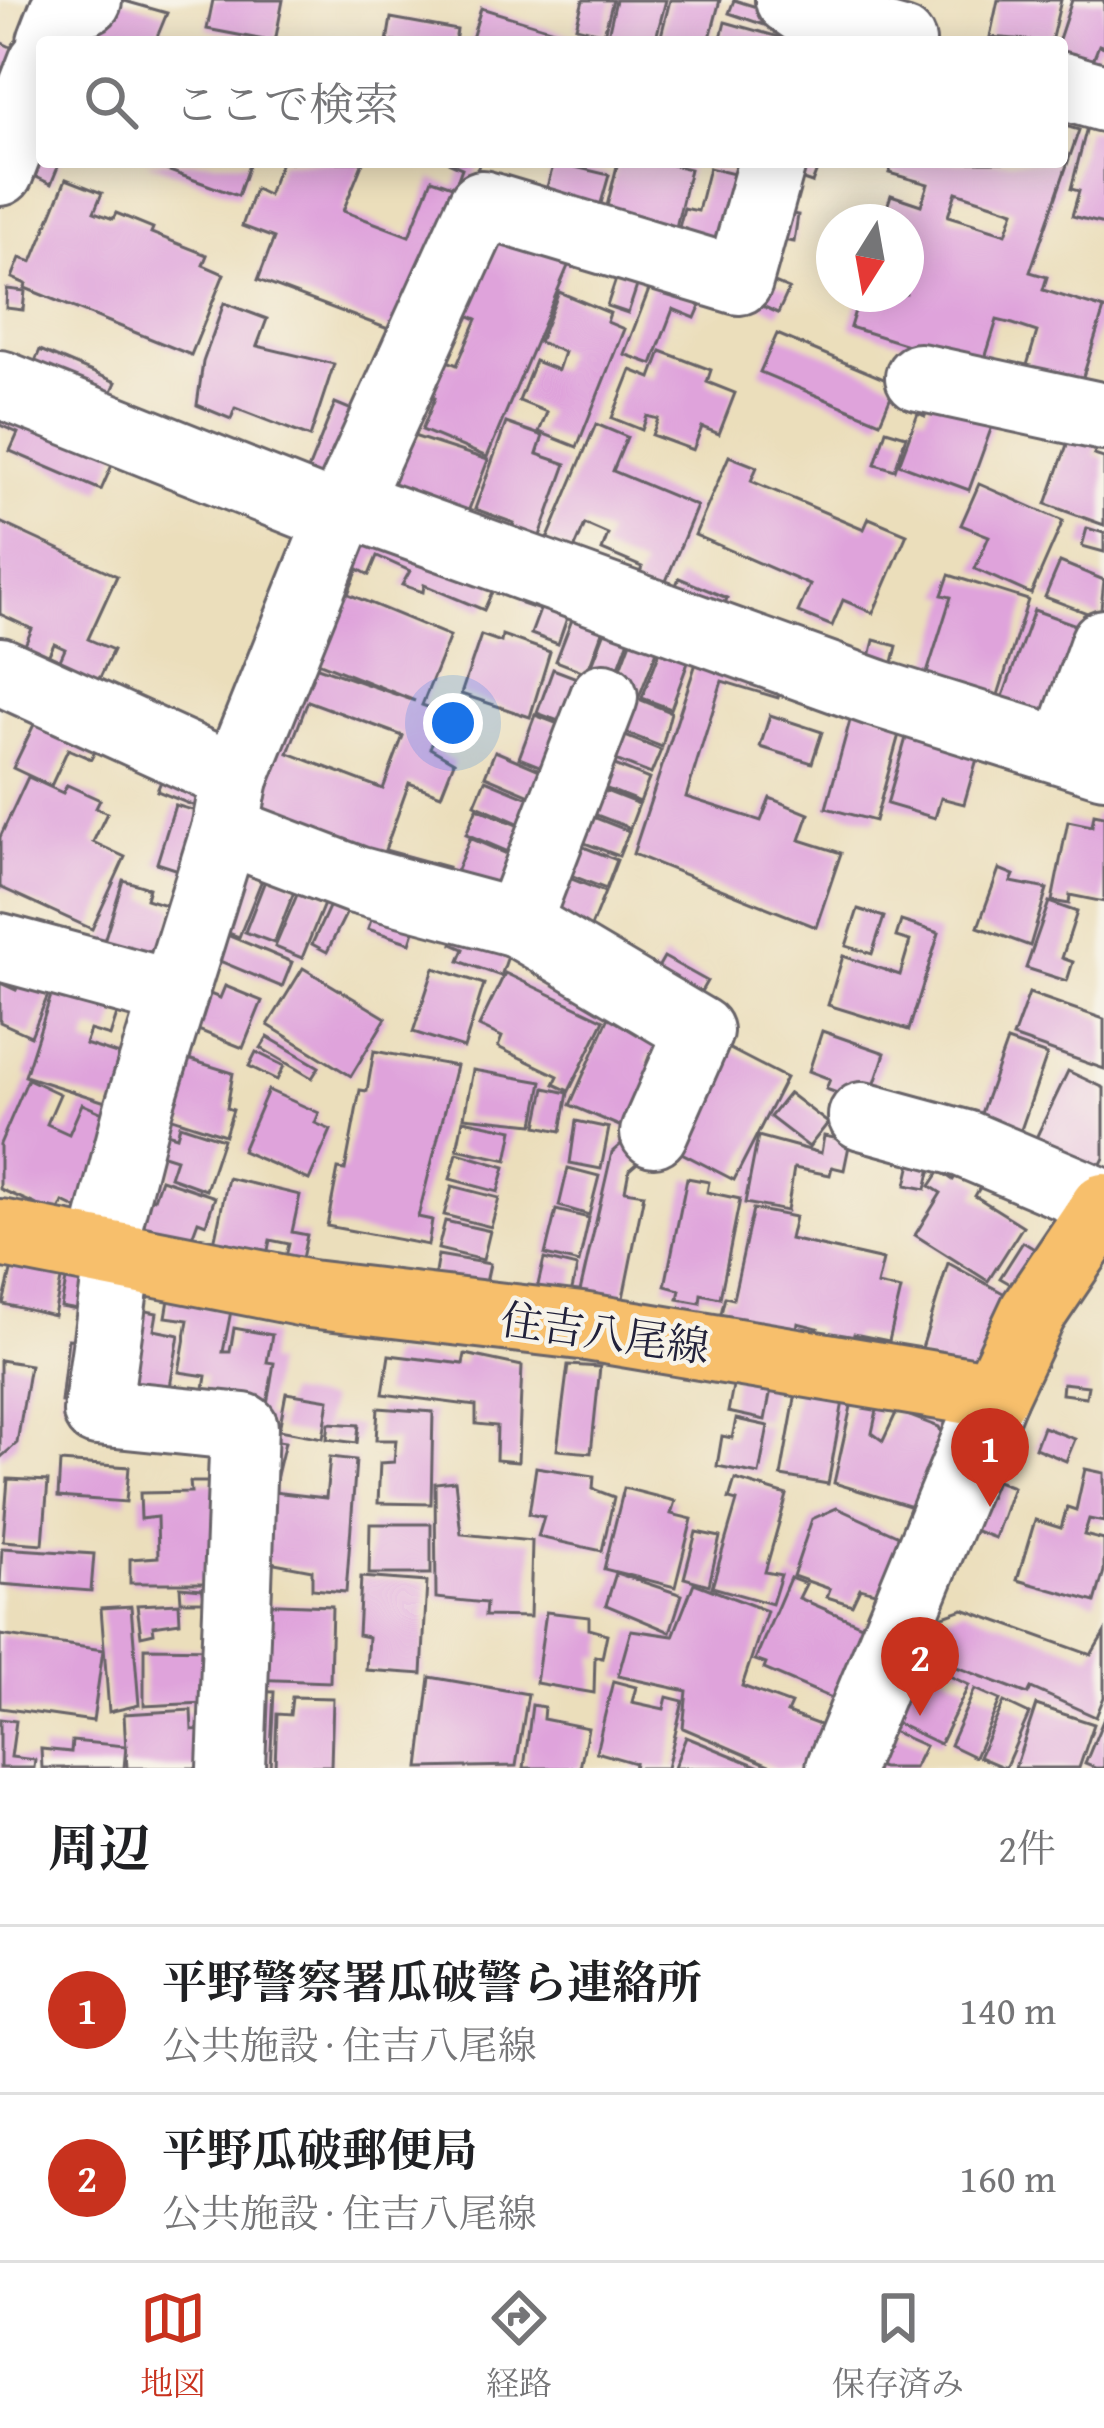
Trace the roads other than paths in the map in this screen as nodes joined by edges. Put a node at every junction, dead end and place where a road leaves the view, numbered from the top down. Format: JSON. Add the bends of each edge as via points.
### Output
{"nodes":[{"id":1,"x":88,"y":0,"type":"edge"},
{"id":2,"x":802,"y":20,"type":"edge"},
{"id":3,"x":53,"y":36,"type":"edge"},
{"id":4,"x":875,"y":36,"type":"edge"},
{"id":5,"x":36,"y":77,"type":"edge"},
{"id":6,"x":1068,"y":88,"type":"edge"},
{"id":7,"x":1104,"y":98,"type":"edge"},
{"id":8,"x":2,"y":157,"type":"edge"},
{"id":9,"x":770,"y":168,"type":"edge"},
{"id":10,"x":919,"y":377,"type":"dead end"},
{"id":11,"x":0,"y":384,"type":"edge"},
{"id":12,"x":1104,"y":417,"type":"edge"},
{"id":13,"x":343,"y":511,"type":"junction"},
{"id":14,"x":1104,"y":643,"type":"edge"},
{"id":15,"x":0,"y":671,"type":"edge"},
{"id":16,"x":604,"y":697,"type":"dead end"},
{"id":17,"x":1085,"y":757,"type":"edge"},
{"id":18,"x":230,"y":804,"type":"junction"},
{"id":19,"x":517,"y":923,"type":"junction"},
{"id":20,"x":0,"y":947,"type":"edge"},
{"id":21,"x":174,"y":994,"type":"junction"},
{"id":22,"x":862,"y":1116,"type":"dead end"},
{"id":23,"x":654,"y":1133,"type":"dead end"},
{"id":24,"x":1104,"y":1205,"type":"edge"},
{"id":25,"x":0,"y":1233,"type":"edge"},
{"id":26,"x":111,"y":1252,"type":"junction"},
{"id":27,"x":994,"y":1395,"type":"junction"},
{"id":28,"x":231,"y":1768,"type":"edge"},
{"id":29,"x":840,"y":1768,"type":"edge"}],
"edges":[{"from":1,"to":3,"type":"street","via":[[63,11]]},
{"from":2,"to":4,"type":"street"},
{"from":5,"to":8,"type":"street"},
{"from":6,"to":7,"type":"street"},
{"from":9,"to":13,"type":"street","via":[[739,281],[482,204]]},
{"from":10,"to":12,"type":"street"},
{"from":11,"to":13,"type":"street"},
{"from":13,"to":17,"type":"street"},
{"from":13,"to":18,"type":"street"},
{"from":14,"to":17,"type":"street"},
{"from":15,"to":18,"type":"street"},
{"from":16,"to":19,"type":"street"},
{"from":18,"to":19,"type":"street","via":[[356,880]]},
{"from":18,"to":21,"type":"street"},
{"from":19,"to":23,"type":"street","via":[[699,1031]]},
{"from":20,"to":21,"type":"street"},
{"from":21,"to":26,"type":"street"},
{"from":22,"to":24,"type":"street","via":[[965,1144]]},
{"from":24,"to":27,"type":"main road","via":[[1033,1312]]},
{"from":25,"to":26,"type":"main road","name":"住吉八尾線"},
{"from":26,"to":27,"type":"main road","name":"住吉八尾線","via":[[310,1294],[580,1326]]},
{"from":26,"to":28,"type":"street","via":[[97,1412],[244,1427]]},
{"from":27,"to":29,"type":"street"}]}
